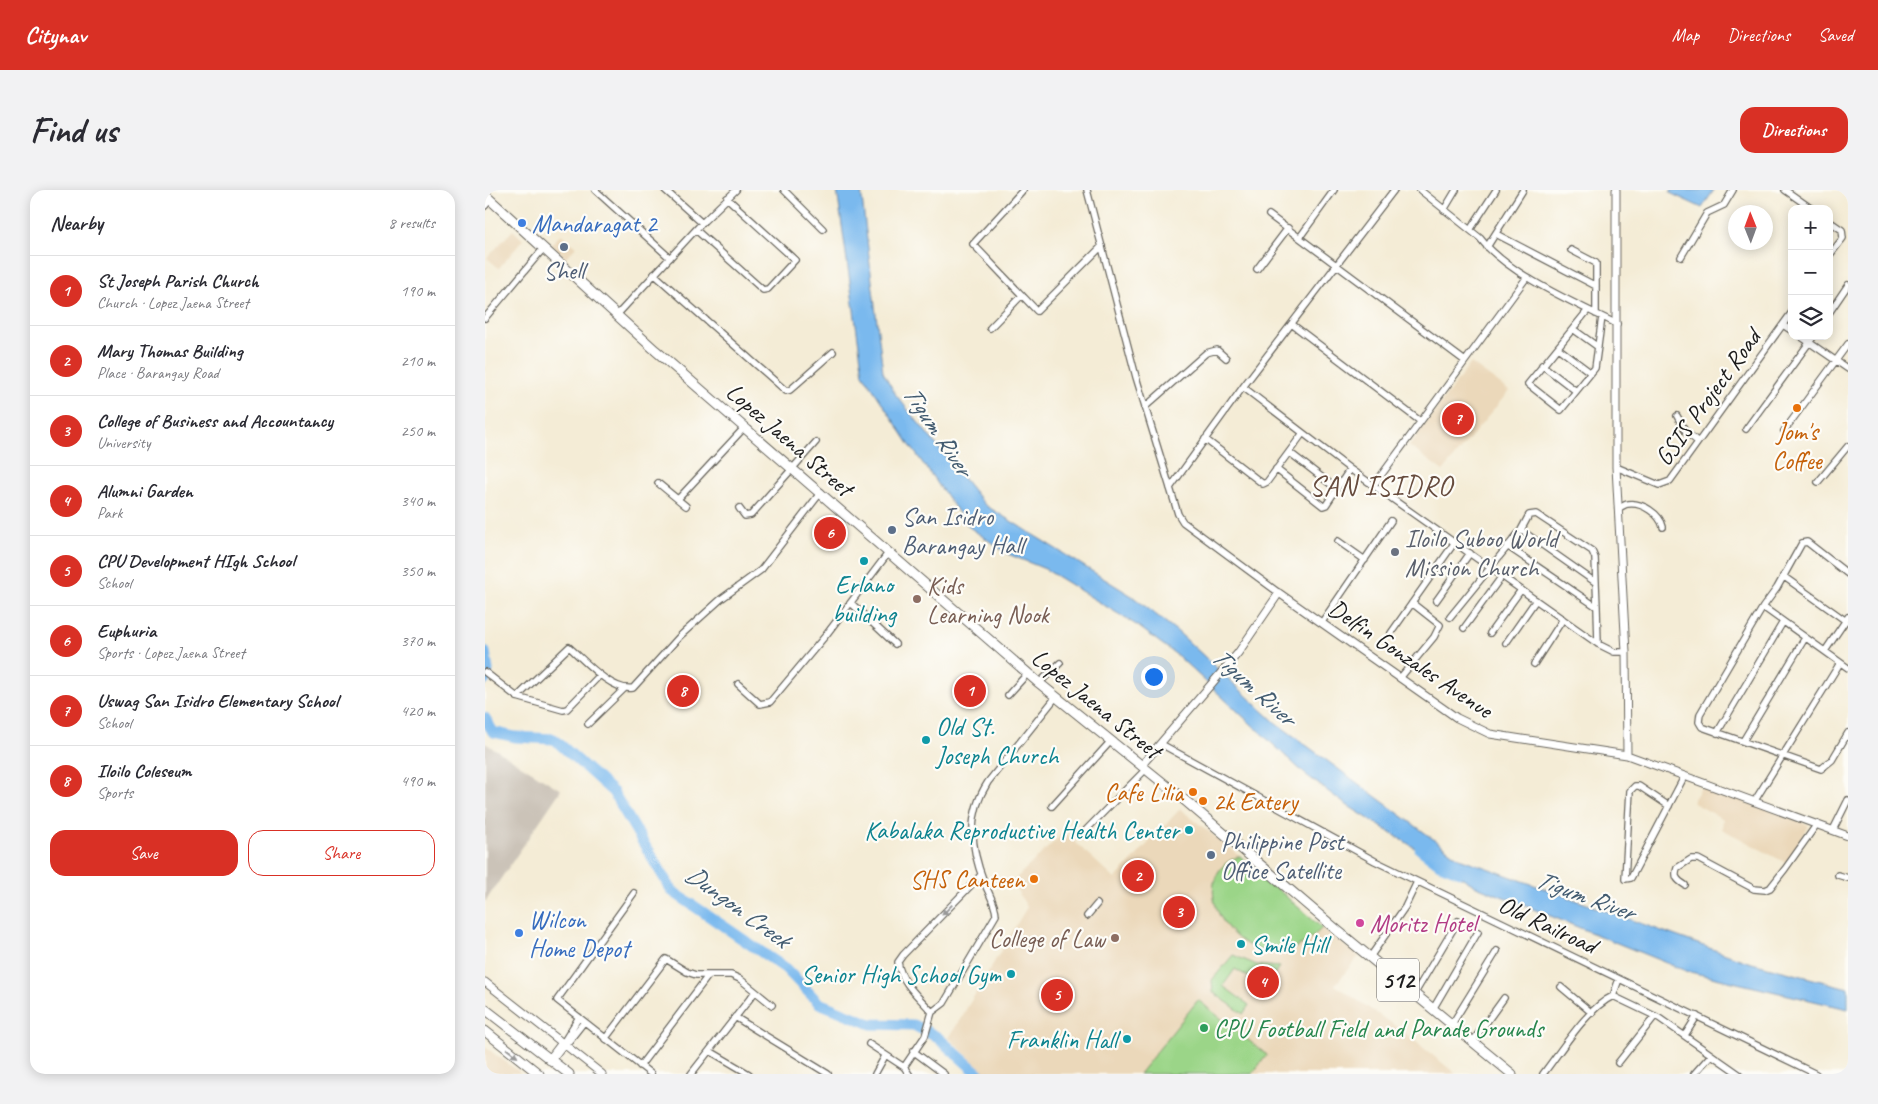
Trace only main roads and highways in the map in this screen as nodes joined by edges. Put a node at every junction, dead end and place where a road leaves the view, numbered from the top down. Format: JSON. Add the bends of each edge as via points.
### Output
{"nodes":[{"id":1,"x":487,"y":200,"type":"edge"},
{"id":2,"x":485,"y":1009,"type":"edge"},
{"id":3,"x":485,"y":1031,"type":"edge"},
{"id":4,"x":563,"y":1043,"type":"road end"},
{"id":5,"x":550,"y":1060,"type":"junction"},
{"id":6,"x":539,"y":1074,"type":"edge"},
{"id":7,"x":569,"y":1074,"type":"edge"},
{"id":8,"x":1512,"y":1074,"type":"edge"}],
"edges":[{"from":1,"to":8,"type":"main road","name":"Lopez Jaena Street","number":"512","via":[[1039,683]]},
{"from":2,"to":5,"type":"main road"},
{"from":3,"to":6,"type":"main road","one_way":true},
{"from":4,"to":5,"type":"main road"},
{"from":5,"to":7,"type":"main road"}]}
